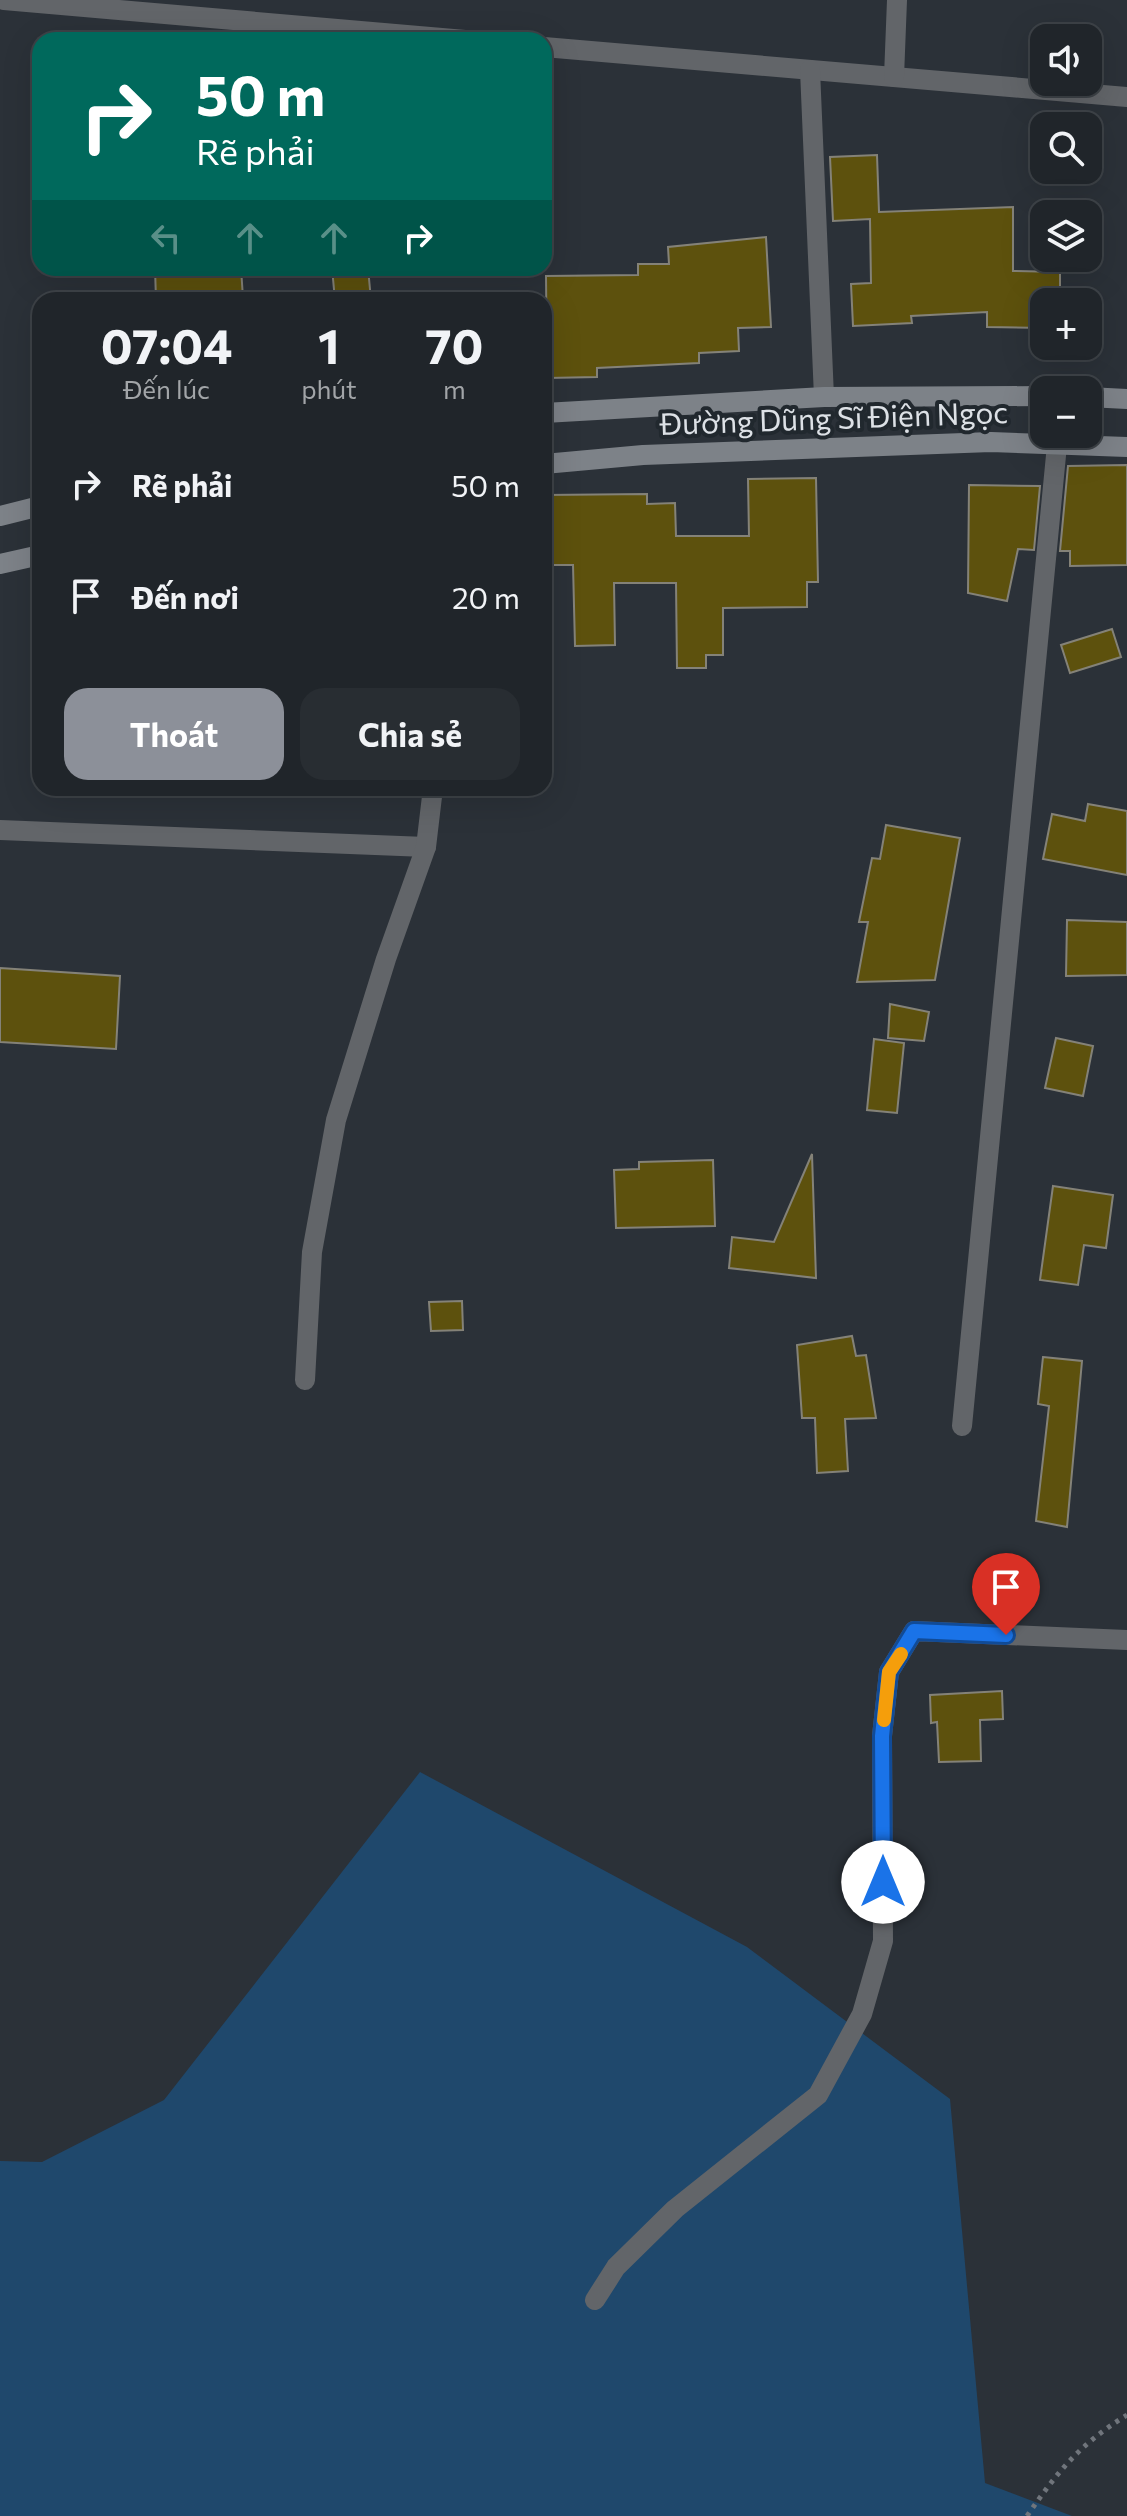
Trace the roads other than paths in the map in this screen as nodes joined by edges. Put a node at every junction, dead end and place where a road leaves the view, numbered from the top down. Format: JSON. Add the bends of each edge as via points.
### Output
{"nodes":[{"id":1,"x":4,"y":0,"type":"edge"},
{"id":2,"x":897,"y":0,"type":"edge"},
{"id":3,"x":128,"y":5,"type":"edge"},
{"id":4,"x":388,"y":32,"type":"edge"},
{"id":5,"x":552,"y":48,"type":"edge"},
{"id":6,"x":810,"y":70,"type":"junction"},
{"id":7,"x":894,"y":77,"type":"junction"},
{"id":8,"x":1127,"y":97,"type":"edge"},
{"id":9,"x":1030,"y":396,"type":"edge"},
{"id":10,"x":824,"y":397,"type":"junction"},
{"id":11,"x":1102,"y":398,"type":"edge"},
{"id":12,"x":1127,"y":399,"type":"edge"},
{"id":13,"x":552,"y":413,"type":"edge"},
{"id":14,"x":1030,"y":441,"type":"edge"},
{"id":15,"x":1102,"y":444,"type":"edge"},
{"id":16,"x":1127,"y":447,"type":"edge"},
{"id":17,"x":1056,"y":448,"type":"edge"},
{"id":18,"x":552,"y":463,"type":"edge"},
{"id":19,"x":32,"y":508,"type":"edge"},
{"id":20,"x":0,"y":516,"type":"edge"},
{"id":21,"x":32,"y":557,"type":"edge"},
{"id":22,"x":0,"y":564,"type":"edge"},
{"id":23,"x":432,"y":796,"type":"edge"},
{"id":24,"x":0,"y":830,"type":"edge"},
{"id":25,"x":426,"y":847,"type":"junction"},
{"id":26,"x":305,"y":1380,"type":"dead end"},
{"id":27,"x":962,"y":1426,"type":"dead end"},
{"id":28,"x":1127,"y":1640,"type":"edge"},
{"id":29,"x":595,"y":2300,"type":"dead end"}],
"edges":[{"from":1,"to":3,"type":"street"},
{"from":2,"to":7,"type":"street"},
{"from":3,"to":4,"type":"street"},
{"from":5,"to":6,"type":"street"},
{"from":6,"to":7,"type":"street"},
{"from":6,"to":10,"type":"street"},
{"from":7,"to":8,"type":"street"},
{"from":9,"to":10,"type":"main road","name":"Đường Dũng Sĩ Điện Ngọc"},
{"from":10,"to":13,"type":"main road","name":"Đường Dũng Sĩ Điện Ngọc"},
{"from":11,"to":12,"type":"main road"},
{"from":14,"to":18,"type":"main road","name":"Đường Dũng Sĩ Điện Ngọc","via":[[659,454]]},
{"from":15,"to":16,"type":"main road","name":"Đường Dũng Sĩ Điện Ngọc"},
{"from":17,"to":27,"type":"street"},
{"from":19,"to":20,"type":"main road"},
{"from":21,"to":22,"type":"main road"},
{"from":23,"to":25,"type":"street"},
{"from":24,"to":25,"type":"street"},
{"from":25,"to":26,"type":"street","via":[[336,1120],[312,1252]]},
{"from":28,"to":29,"type":"street","via":[[914,1631],[889,1672],[882,1736],[883,1941],[862,2014],[818,2095],[675,2209],[616,2267]]}]}
